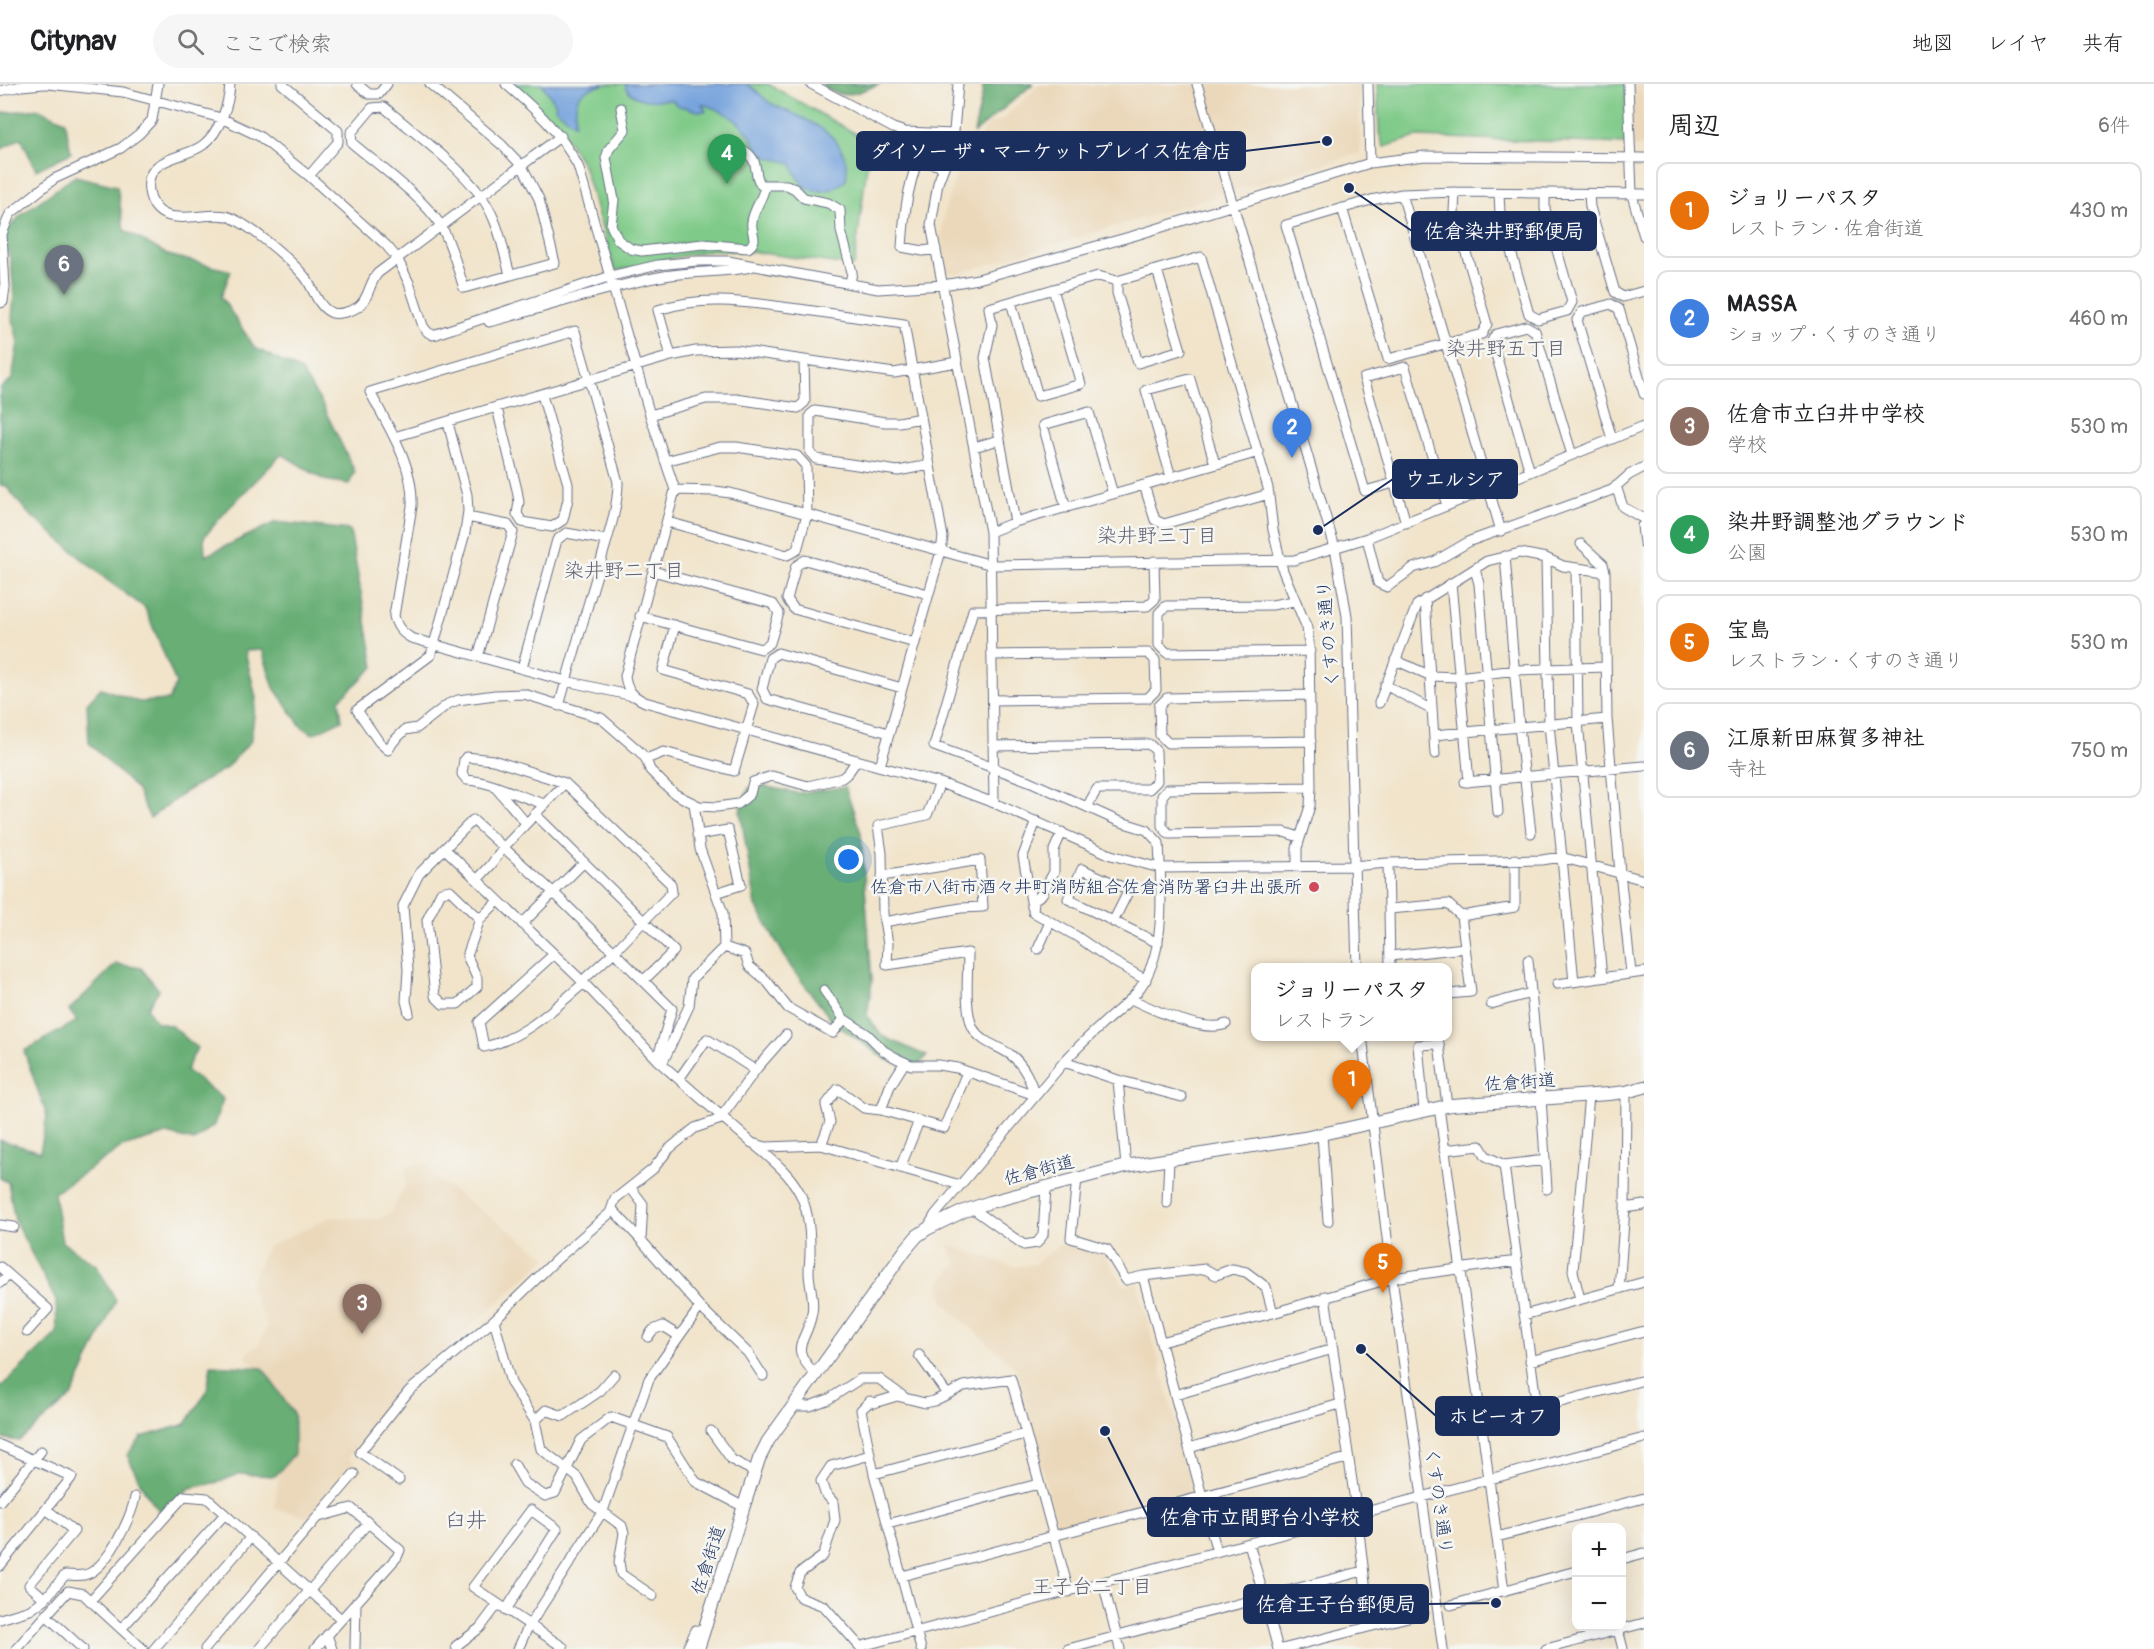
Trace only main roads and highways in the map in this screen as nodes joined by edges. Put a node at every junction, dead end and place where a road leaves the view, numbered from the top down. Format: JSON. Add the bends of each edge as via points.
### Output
{"nodes":[{"id":1,"x":1644,"y":1087,"type":"edge"},
{"id":2,"x":698,"y":1649,"type":"edge"}],
"edges":[{"from":1,"to":2,"type":"main road","name":"佐倉街道","via":[[1626,1092],[1443,1106],[1256,1147],[1126,1166],[972,1208],[927,1229],[906,1249],[768,1441]]}]}
